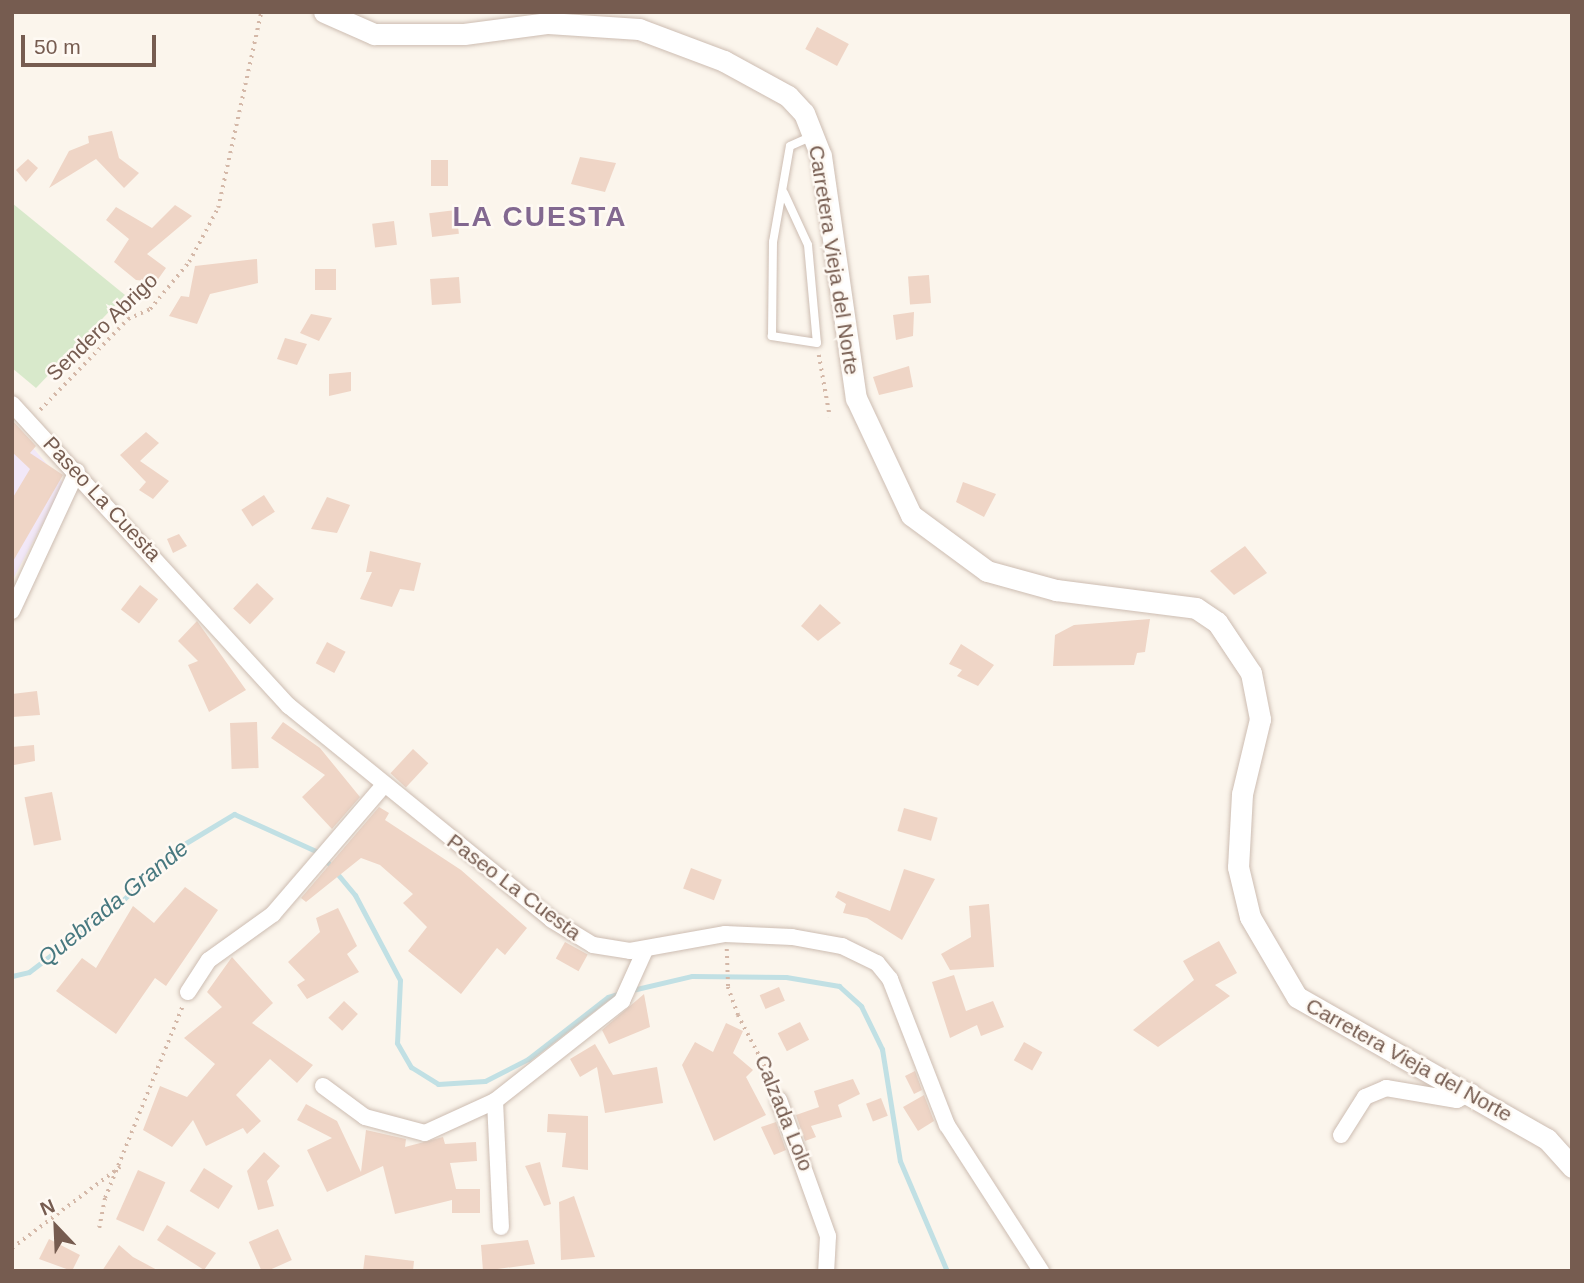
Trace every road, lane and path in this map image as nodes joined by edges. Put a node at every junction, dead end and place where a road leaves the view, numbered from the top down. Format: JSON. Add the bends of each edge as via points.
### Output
{"nodes":[{"id":1,"x":261,"y":12,"type":"edge"},
{"id":2,"x":324,"y":12,"type":"edge"},
{"id":3,"x":585,"y":19,"type":"edge"},
{"id":4,"x":813,"y":135,"type":"junction"},
{"id":5,"x":784,"y":193,"type":"junction"},
{"id":6,"x":817,"y":343,"type":"junction"},
{"id":7,"x":12,"y":404,"type":"edge"},
{"id":8,"x":830,"y":417,"type":"dead end"},
{"id":9,"x":29,"y":421,"type":"junction"},
{"id":10,"x":76,"y":471,"type":"junction"},
{"id":11,"x":12,"y":611,"type":"edge"},
{"id":12,"x":384,"y":786,"type":"junction"},
{"id":13,"x":645,"y":950,"type":"junction"},
{"id":14,"x":729,"y":960,"type":"dead end"},
{"id":15,"x":188,"y":992,"type":"joint"},
{"id":16,"x":323,"y":1086,"type":"dead end"},
{"id":17,"x":1472,"y":1093,"type":"junction"},
{"id":18,"x":779,"y":1100,"type":"joint"},
{"id":19,"x":495,"y":1101,"type":"junction"},
{"id":20,"x":1341,"y":1135,"type":"dead end"},
{"id":21,"x":122,"y":1166,"type":"junction"},
{"id":22,"x":1572,"y":1167,"type":"edge"},
{"id":23,"x":501,"y":1227,"type":"dead end"},
{"id":24,"x":99,"y":1228,"type":"dead end"},
{"id":25,"x":12,"y":1248,"type":"edge"},
{"id":26,"x":826,"y":1271,"type":"edge"},
{"id":27,"x":1041,"y":1271,"type":"edge"}],
"edges":[{"from":1,"to":9,"type":"path","name":"Sendero Abrigo","via":[[218,208],[190,262],[150,309],[128,319]]},
{"from":2,"to":3,"type":"street","name":"Carretera Vieja del Norte","via":[[374,34]]},
{"from":3,"to":4,"type":"street","name":"Carretera Vieja del Norte","via":[[639,29],[724,61],[788,96]]},
{"from":4,"to":5,"type":"lane","via":[[790,146]]},
{"from":4,"to":17,"type":"street","name":"Carretera Vieja del Norte","via":[[856,398],[911,515],[987,571],[1056,590],[1196,608],[1217,622],[1251,673],[1260,719],[1242,794],[1238,867],[1250,917],[1297,997]]},
{"from":5,"to":6,"type":"lane","via":[[808,245]]},
{"from":5,"to":6,"type":"lane","via":[[773,242],[772,336]]},
{"from":6,"to":8,"type":"path"},
{"from":7,"to":9,"type":"street","name":"Paseo La Cuesta"},
{"from":9,"to":10,"type":"street","name":"Paseo La Cuesta"},
{"from":10,"to":11,"type":"street"},
{"from":10,"to":12,"type":"street","name":"Paseo La Cuesta","via":[[289,706]]},
{"from":12,"to":13,"type":"street","name":"Paseo La Cuesta","via":[[552,920],[593,946]]},
{"from":12,"to":15,"type":"street","via":[[273,914],[209,960]]},
{"from":13,"to":19,"type":"street","via":[[622,1001]]},
{"from":13,"to":27,"type":"street","name":"Paseo La Cuesta","via":[[725,934],[792,937],[842,946],[877,963],[890,979],[947,1125]]},
{"from":14,"to":18,"type":"path","name":"Calzada Lolo","via":[[728,981]]},
{"from":15,"to":21,"type":"path"},
{"from":16,"to":19,"type":"street","via":[[365,1117],[425,1133]]},
{"from":17,"to":20,"type":"street","via":[[1457,1100],[1386,1088],[1365,1097]]},
{"from":17,"to":22,"type":"street","name":"Carretera Vieja del Norte","via":[[1547,1139]]},
{"from":18,"to":26,"type":"street","name":"Calzada Lolo","via":[[828,1236]]},
{"from":19,"to":23,"type":"street"},
{"from":21,"to":24,"type":"path","via":[[105,1198]]},
{"from":21,"to":25,"type":"path"}]}
